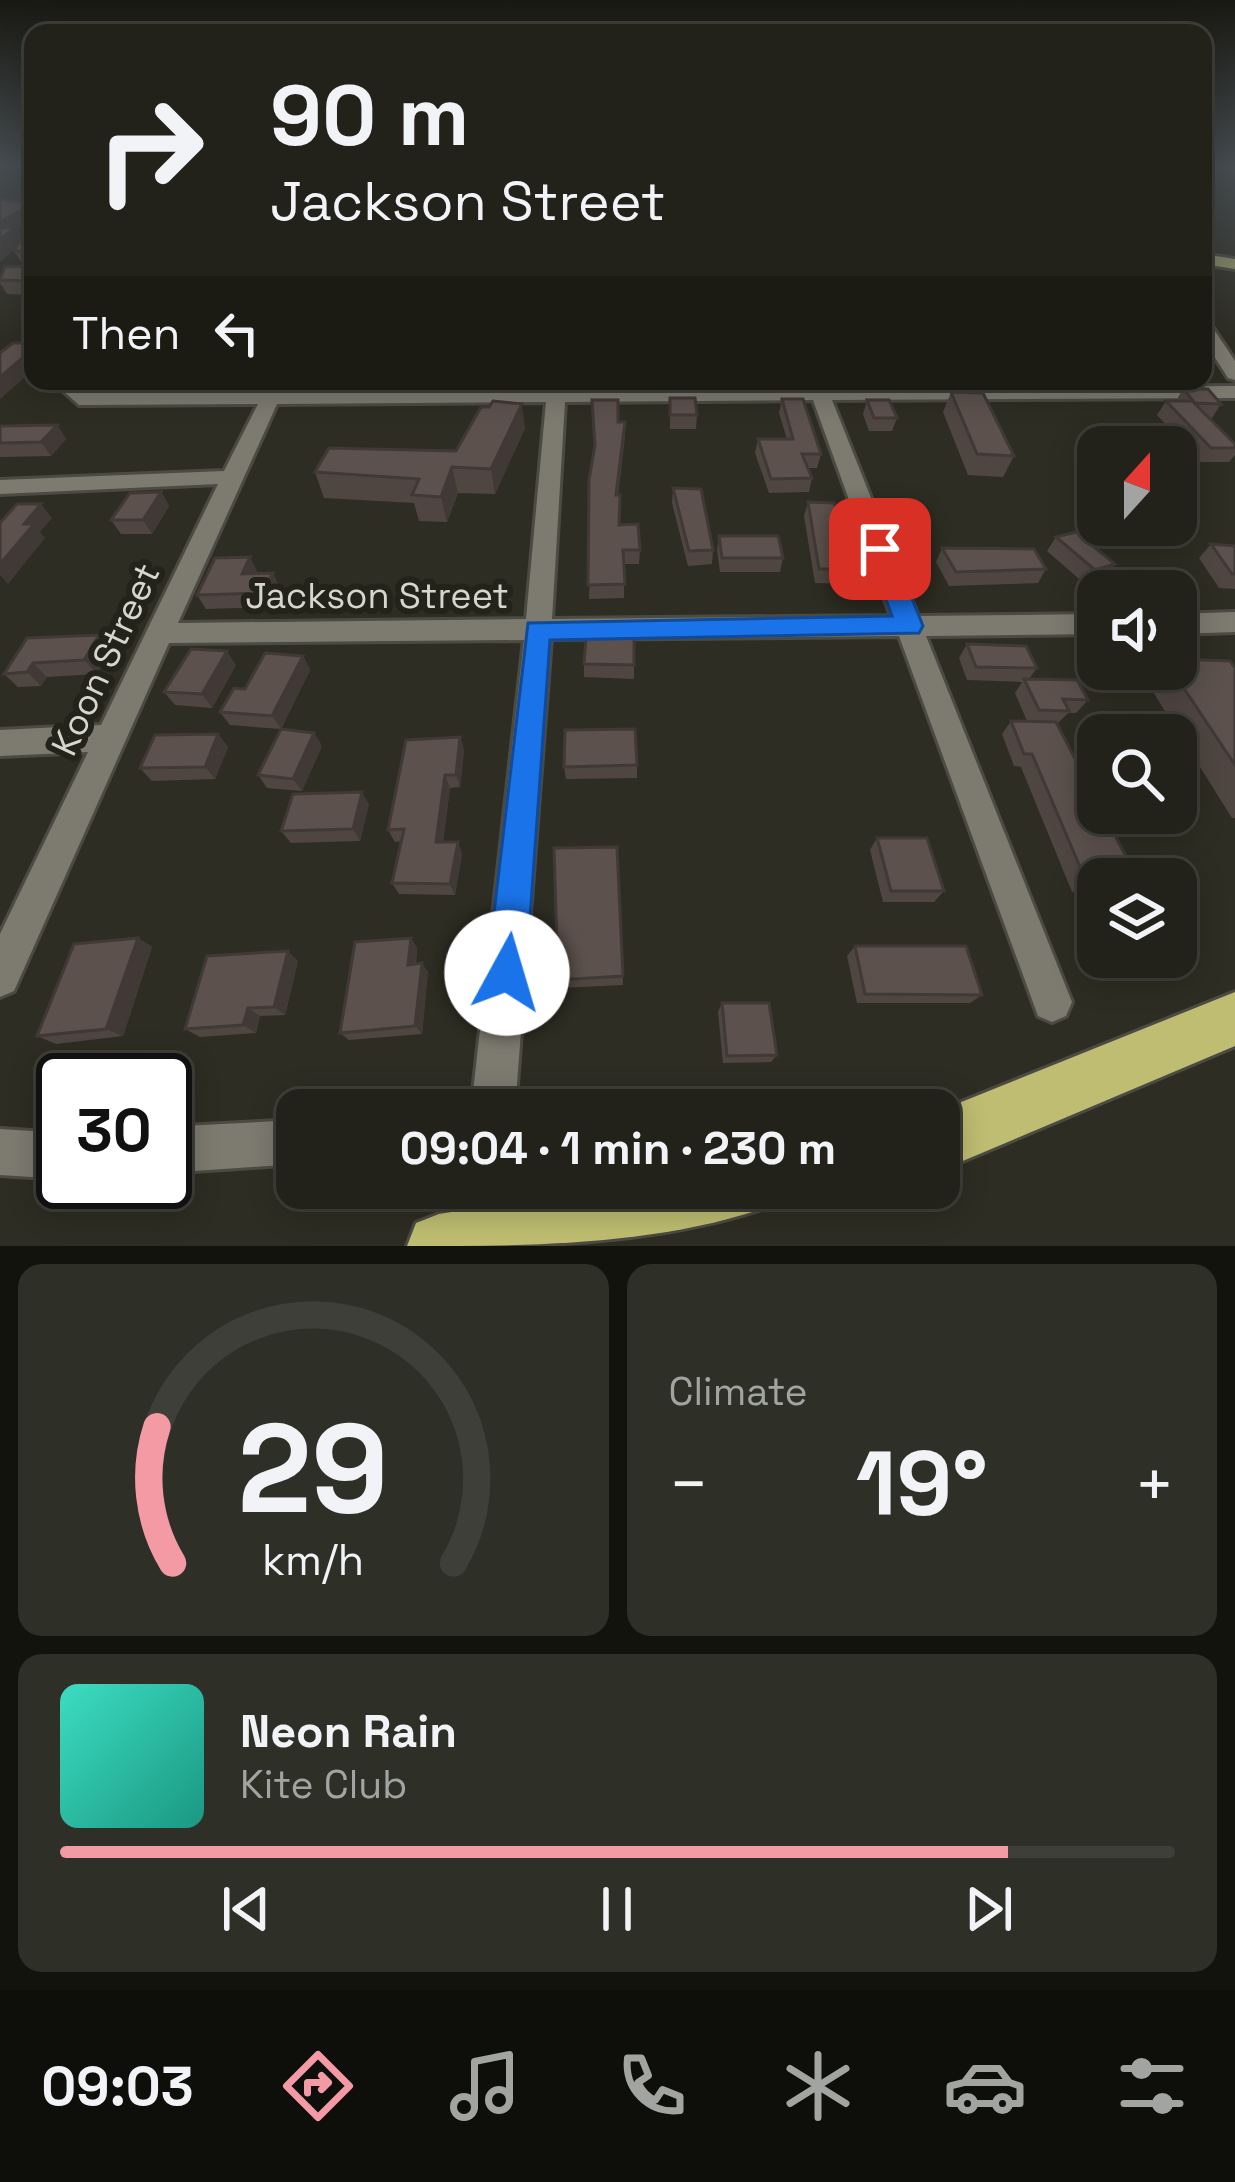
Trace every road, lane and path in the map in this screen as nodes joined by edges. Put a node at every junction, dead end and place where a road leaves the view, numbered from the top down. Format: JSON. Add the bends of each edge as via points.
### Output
{"nodes":[{"id":1,"x":1212,"y":340,"type":"edge"},
{"id":2,"x":1235,"y":374,"type":"edge"},
{"id":3,"x":76,"y":390,"type":"edge"},
{"id":4,"x":280,"y":390,"type":"edge"},
{"id":5,"x":556,"y":390,"type":"edge"},
{"id":6,"x":819,"y":390,"type":"edge"},
{"id":7,"x":1026,"y":390,"type":"edge"},
{"id":8,"x":1235,"y":392,"type":"edge"},
{"id":9,"x":232,"y":478,"type":"junction"},
{"id":10,"x":0,"y":487,"type":"edge"},
{"id":11,"x":1235,"y":622,"type":"edge"},
{"id":12,"x":1197,"y":623,"type":"edge"},
{"id":13,"x":1077,"y":625,"type":"edge"},
{"id":14,"x":910,"y":626,"type":"junction"},
{"id":15,"x":537,"y":630,"type":"junction"},
{"id":16,"x":161,"y":633,"type":"junction"},
{"id":17,"x":112,"y":738,"type":"junction"},
{"id":18,"x":0,"y":743,"type":"edge"},
{"id":19,"x":0,"y":977,"type":"edge"},
{"id":20,"x":1052,"y":1002,"type":"dead end"},
{"id":21,"x":1235,"y":1019,"type":"edge"},
{"id":22,"x":496,"y":1089,"type":"edge"},
{"id":23,"x":960,"y":1132,"type":"edge"},
{"id":24,"x":276,"y":1143,"type":"edge"},
{"id":25,"x":192,"y":1148,"type":"edge"},
{"id":26,"x":0,"y":1152,"type":"edge"},
{"id":27,"x":36,"y":1154,"type":"edge"},
{"id":28,"x":645,"y":1209,"type":"edge"},
{"id":29,"x":439,"y":1246,"type":"edge"}],
"edges":[{"from":1,"to":2,"type":"street"},
{"from":3,"to":4,"type":"street"},
{"from":4,"to":9,"type":"street","name":"Koon Street"},
{"from":5,"to":15,"type":"street"},
{"from":6,"to":14,"type":"street"},
{"from":7,"to":8,"type":"street"},
{"from":9,"to":10,"type":"street"},
{"from":9,"to":16,"type":"street","name":"Koon Street"},
{"from":11,"to":12,"type":"street"},
{"from":13,"to":14,"type":"street","name":"Jackson Street"},
{"from":14,"to":15,"type":"street","name":"Jackson Street"},
{"from":14,"to":20,"type":"street"},
{"from":15,"to":16,"type":"street","name":"Jackson Street"},
{"from":15,"to":22,"type":"street"},
{"from":16,"to":17,"type":"street","name":"Koon Street"},
{"from":17,"to":18,"type":"street"},
{"from":17,"to":19,"type":"street","name":"Koon Street"},
{"from":21,"to":23,"type":"highway"},
{"from":24,"to":25,"type":"street"},
{"from":26,"to":27,"type":"street"},
{"from":28,"to":29,"type":"highway"}]}
